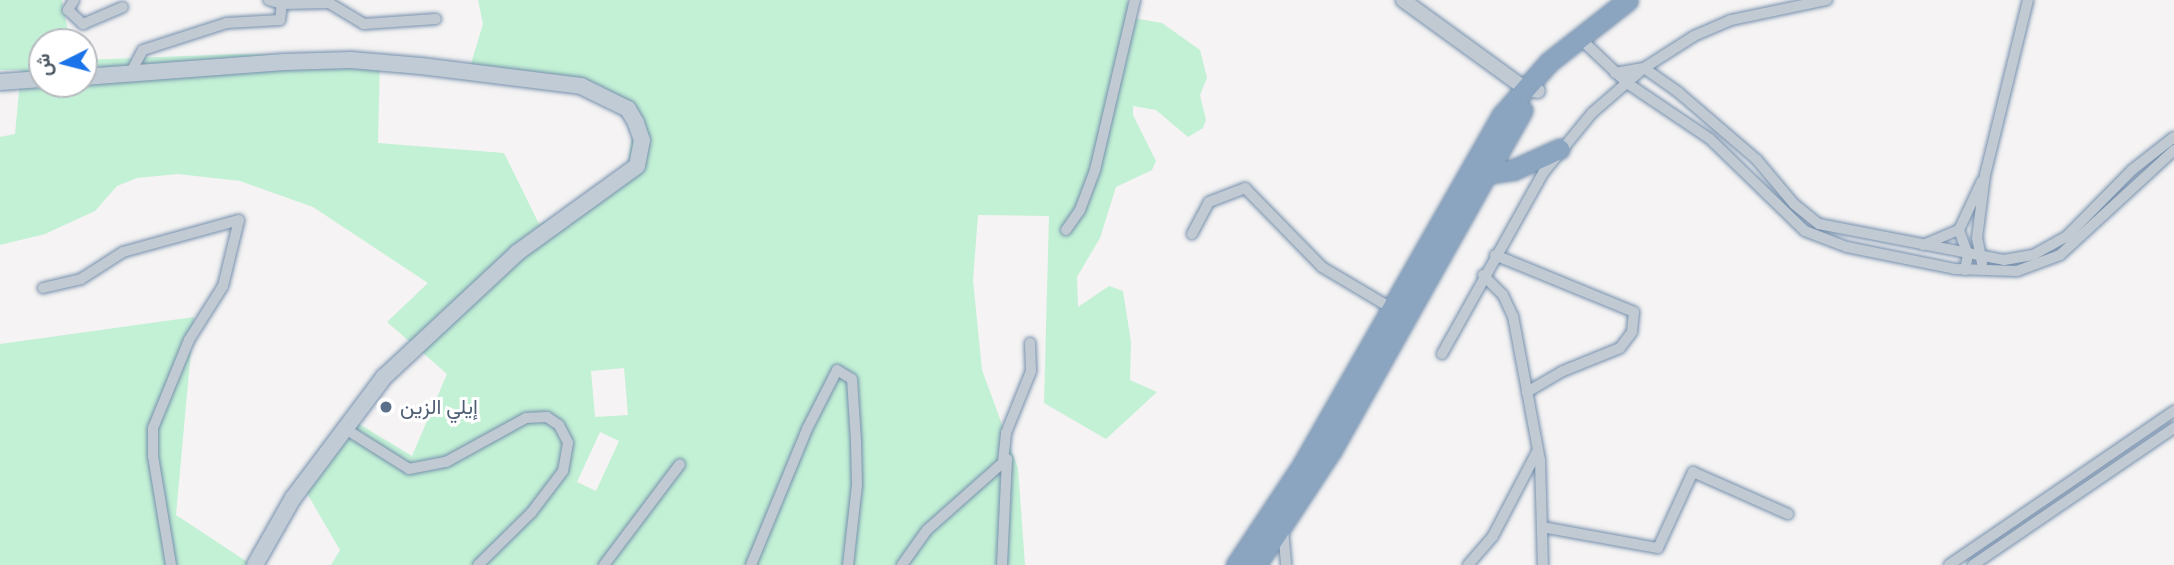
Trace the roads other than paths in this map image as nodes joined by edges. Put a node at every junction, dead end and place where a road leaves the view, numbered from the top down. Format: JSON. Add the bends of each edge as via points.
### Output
{"nodes":[{"id":1,"x":74,"y":0,"type":"edge"},
{"id":2,"x":269,"y":0,"type":"edge"},
{"id":3,"x":1135,"y":0,"type":"edge"},
{"id":4,"x":1403,"y":0,"type":"edge"},
{"id":5,"x":1628,"y":0,"type":"edge"},
{"id":6,"x":1644,"y":0,"type":"edge"},
{"id":7,"x":1827,"y":0,"type":"edge"},
{"id":8,"x":2028,"y":0,"type":"edge"},
{"id":9,"x":282,"y":4,"type":"junction"},
{"id":10,"x":123,"y":7,"type":"dead end"},
{"id":11,"x":436,"y":19,"type":"dead end"},
{"id":12,"x":1587,"y":45,"type":"junction"},
{"id":13,"x":1644,"y":68,"type":"junction"},
{"id":14,"x":1615,"y":73,"type":"junction"},
{"id":15,"x":130,"y":74,"type":"junction"},
{"id":16,"x":98,"y":76,"type":"edge"},
{"id":17,"x":28,"y":80,"type":"edge"},
{"id":18,"x":0,"y":82,"type":"edge"},
{"id":19,"x":1627,"y":83,"type":"junction"},
{"id":20,"x":1531,"y":90,"type":"junction"},
{"id":21,"x":2174,"y":137,"type":"edge"},
{"id":22,"x":1559,"y":149,"type":"junction"},
{"id":23,"x":2174,"y":150,"type":"edge"},
{"id":24,"x":1484,"y":174,"type":"junction"},
{"id":25,"x":1985,"y":175,"type":"junction"},
{"id":26,"x":1066,"y":230,"type":"dead end"},
{"id":27,"x":1959,"y":230,"type":"junction"},
{"id":28,"x":1192,"y":234,"type":"dead end"},
{"id":29,"x":1923,"y":246,"type":"junction"},
{"id":30,"x":1968,"y":255,"type":"junction"},
{"id":31,"x":1494,"y":256,"type":"junction"},
{"id":32,"x":1983,"y":257,"type":"junction"},
{"id":33,"x":1965,"y":270,"type":"junction"},
{"id":34,"x":1981,"y":273,"type":"junction"},
{"id":35,"x":1483,"y":275,"type":"junction"},
{"id":36,"x":43,"y":288,"type":"dead end"},
{"id":37,"x":1391,"y":308,"type":"junction"},
{"id":38,"x":1030,"y":343,"type":"dead end"},
{"id":39,"x":1378,"y":344,"type":"junction"},
{"id":40,"x":1442,"y":354,"type":"dead end"},
{"id":41,"x":1527,"y":392,"type":"junction"},
{"id":42,"x":2174,"y":411,"type":"edge"},
{"id":43,"x":344,"y":428,"type":"junction"},
{"id":44,"x":2174,"y":428,"type":"edge"},
{"id":45,"x":1538,"y":450,"type":"junction"},
{"id":46,"x":1003,"y":462,"type":"junction"},
{"id":47,"x":680,"y":464,"type":"dead end"},
{"id":48,"x":2030,"y":508,"type":"junction"},
{"id":49,"x":1788,"y":514,"type":"dead end"},
{"id":50,"x":2038,"y":520,"type":"junction"},
{"id":51,"x":1542,"y":527,"type":"junction"},
{"id":52,"x":1283,"y":529,"type":"junction"},
{"id":53,"x":171,"y":565,"type":"edge"},
{"id":54,"x":255,"y":565,"type":"edge"},
{"id":55,"x":478,"y":565,"type":"edge"},
{"id":56,"x":604,"y":565,"type":"edge"},
{"id":57,"x":751,"y":565,"type":"edge"},
{"id":58,"x":848,"y":565,"type":"edge"},
{"id":59,"x":902,"y":565,"type":"edge"},
{"id":60,"x":1002,"y":565,"type":"edge"},
{"id":61,"x":1236,"y":565,"type":"edge"},
{"id":62,"x":1256,"y":565,"type":"edge"},
{"id":63,"x":1286,"y":565,"type":"edge"},
{"id":64,"x":1468,"y":565,"type":"edge"},
{"id":65,"x":1544,"y":565,"type":"edge"},
{"id":66,"x":1949,"y":565,"type":"edge"},
{"id":67,"x":1973,"y":565,"type":"edge"}],
"edges":[{"from":1,"to":10,"type":"street","via":[[68,10],[83,24]]},
{"from":2,"to":9,"type":"street"},
{"from":3,"to":26,"type":"street","via":[[1095,170],[1080,210]]},
{"from":4,"to":20,"type":"street"},
{"from":5,"to":20,"type":"highway","via":[[1549,62]]},
{"from":6,"to":12,"type":"highway"},
{"from":7,"to":13,"type":"street","via":[[1731,20]]},
{"from":8,"to":25,"type":"street"},
{"from":9,"to":11,"type":"street","via":[[328,3],[364,24]]},
{"from":9,"to":15,"type":"street","via":[[280,20],[227,23],[143,50]]},
{"from":12,"to":14,"type":"street"},
{"from":12,"to":20,"type":"highway"},
{"from":13,"to":14,"type":"street"},
{"from":13,"to":19,"type":"street"},
{"from":13,"to":29,"type":"street","via":[[1757,160],[1811,219],[1841,231]]},
{"from":14,"to":19,"type":"street"},
{"from":15,"to":16,"type":"main road"},
{"from":15,"to":43,"type":"main road","via":[[351,60],[581,86],[628,109],[642,140],[637,166],[498,270],[384,377]]},
{"from":17,"to":18,"type":"main road"},
{"from":19,"to":22,"type":"street"},
{"from":19,"to":33,"type":"street","via":[[1710,139],[1805,231],[1847,247]]},
{"from":20,"to":24,"type":"highway"},
{"from":20,"to":37,"type":"highway","via":[[1485,143]]},
{"from":21,"to":32,"type":"street","via":[[2132,170],[2055,246],[2021,259]]},
{"from":22,"to":24,"type":"highway","via":[[1513,170]]},
{"from":22,"to":31,"type":"street"},
{"from":23,"to":34,"type":"street","via":[[2060,255],[2024,270]]},
{"from":24,"to":39,"type":"highway"},
{"from":25,"to":27,"type":"street"},
{"from":25,"to":32,"type":"street","via":[[1977,237]]},
{"from":27,"to":29,"type":"street"},
{"from":27,"to":30,"type":"street"},
{"from":28,"to":37,"type":"street","via":[[1209,202],[1245,188],[1322,267]]},
{"from":29,"to":30,"type":"street"},
{"from":30,"to":32,"type":"street"},
{"from":30,"to":33,"type":"street"},
{"from":31,"to":35,"type":"street"},
{"from":31,"to":41,"type":"street","via":[[1634,312],[1632,332],[1620,348],[1563,371]]},
{"from":32,"to":34,"type":"street"},
{"from":33,"to":34,"type":"street"},
{"from":35,"to":40,"type":"street"},
{"from":35,"to":41,"type":"street","via":[[1503,295],[1513,316]]},
{"from":36,"to":53,"type":"street","via":[[81,279],[122,252],[239,220],[223,286],[188,340],[153,428],[153,456]]},
{"from":37,"to":39,"type":"highway"},
{"from":38,"to":46,"type":"street","via":[[1031,371],[1006,433]]},
{"from":39,"to":52,"type":"highway"},
{"from":39,"to":61,"type":"highway"},
{"from":41,"to":45,"type":"street"},
{"from":42,"to":48,"type":"street"},
{"from":43,"to":54,"type":"main road","via":[[293,498]]},
{"from":43,"to":55,"type":"street","via":[[409,469],[446,462],[526,418],[547,417],[559,425],[568,443],[563,471],[531,513]]},
{"from":44,"to":50,"type":"street"},
{"from":45,"to":51,"type":"street"},
{"from":45,"to":64,"type":"street","via":[[1493,536]]},
{"from":46,"to":59,"type":"street","via":[[928,530]]},
{"from":46,"to":60,"type":"street","via":[[1007,459]]},
{"from":47,"to":56,"type":"street"},
{"from":48,"to":50,"type":"street"},
{"from":48,"to":66,"type":"street"},
{"from":49,"to":51,"type":"street","via":[[1693,472],[1658,548]]},
{"from":50,"to":67,"type":"street"},
{"from":51,"to":65,"type":"street"},
{"from":52,"to":62,"type":"highway"},
{"from":52,"to":63,"type":"street"},
{"from":57,"to":58,"type":"street","via":[[807,429],[837,370],[852,379],[856,441],[857,485]]}]}
